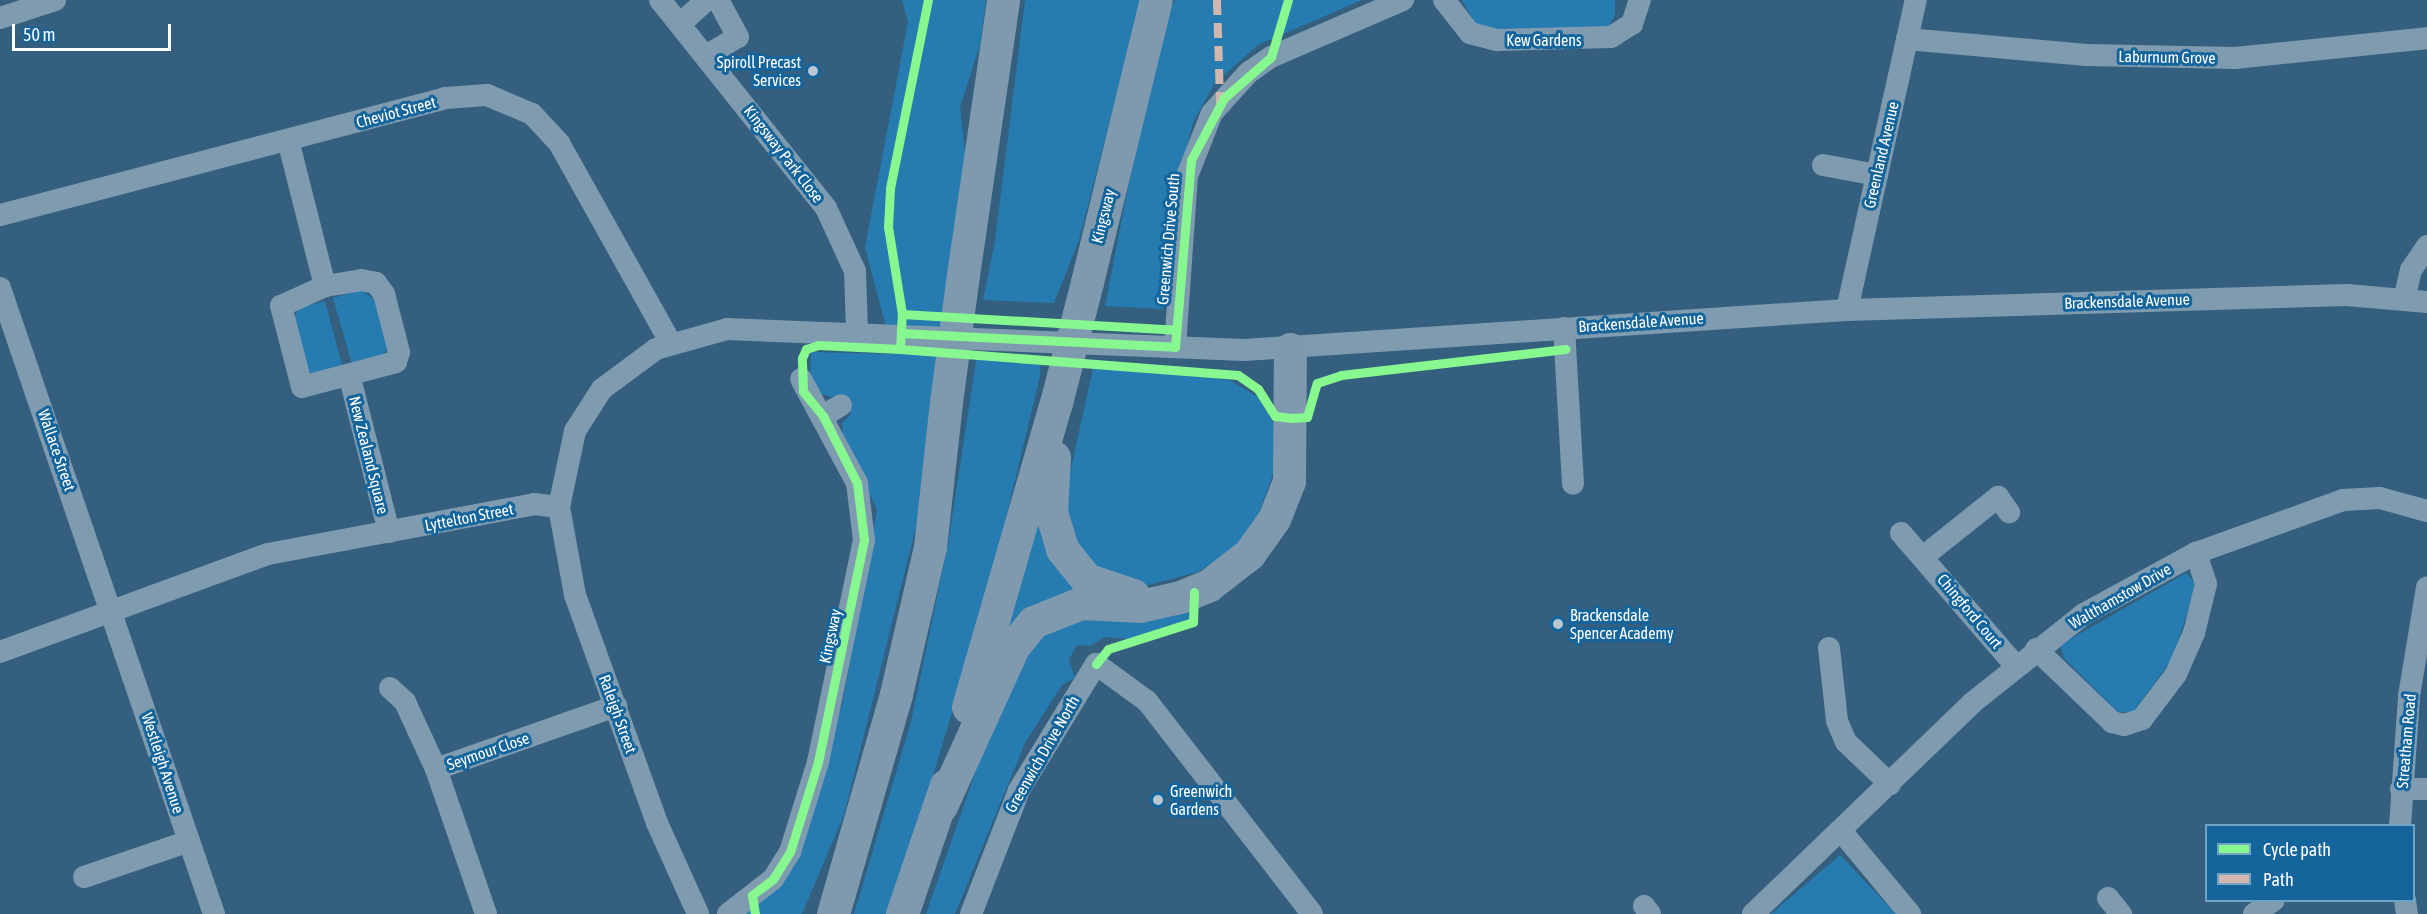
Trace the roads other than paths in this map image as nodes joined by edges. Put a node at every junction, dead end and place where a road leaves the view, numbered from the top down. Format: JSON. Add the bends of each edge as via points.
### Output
{"nodes":[{"id":1,"x":55,"y":0,"type":"edge"},
{"id":2,"x":660,"y":0,"type":"edge"},
{"id":3,"x":707,"y":0,"type":"edge"},
{"id":4,"x":718,"y":0,"type":"edge"},
{"id":5,"x":1003,"y":0,"type":"edge"},
{"id":6,"x":1156,"y":0,"type":"edge"},
{"id":7,"x":1403,"y":0,"type":"edge"},
{"id":8,"x":1444,"y":0,"type":"edge"},
{"id":9,"x":1640,"y":0,"type":"edge"},
{"id":10,"x":1916,"y":0,"type":"edge"},
{"id":11,"x":0,"y":18,"type":"edge"},
{"id":12,"x":680,"y":24,"type":"junction"},
{"id":13,"x":2427,"y":38,"type":"edge"},
{"id":14,"x":1907,"y":39,"type":"junction"},
{"id":15,"x":706,"y":56,"type":"junction"},
{"id":16,"x":288,"y":140,"type":"junction"},
{"id":17,"x":1823,"y":165,"type":"dead end"},
{"id":18,"x":1877,"y":175,"type":"junction"},
{"id":19,"x":0,"y":215,"type":"edge"},
{"id":20,"x":2427,"y":246,"type":"edge"},
{"id":21,"x":326,"y":286,"type":"junction"},
{"id":22,"x":0,"y":288,"type":"edge"},
{"id":23,"x":2404,"y":300,"type":"junction"},
{"id":24,"x":2427,"y":302,"type":"edge"},
{"id":25,"x":1847,"y":310,"type":"junction"},
{"id":26,"x":1564,"y":328,"type":"junction"},
{"id":27,"x":856,"y":330,"type":"junction"},
{"id":28,"x":670,"y":342,"type":"junction"},
{"id":29,"x":1175,"y":347,"type":"junction"},
{"id":30,"x":1290,"y":349,"type":"junction"},
{"id":31,"x":350,"y":378,"type":"junction"},
{"id":32,"x":801,"y":379,"type":"dead end"},
{"id":33,"x":1056,"y":407,"type":"junction"},
{"id":34,"x":1573,"y":484,"type":"dead end"},
{"id":35,"x":559,"y":507,"type":"junction"},
{"id":36,"x":2427,"y":511,"type":"edge"},
{"id":37,"x":2009,"y":512,"type":"dead end"},
{"id":38,"x":389,"y":532,"type":"junction"},
{"id":39,"x":1901,"y":533,"type":"dead end"},
{"id":40,"x":2196,"y":554,"type":"junction"},
{"id":41,"x":1924,"y":556,"type":"junction"},
{"id":42,"x":2427,"y":587,"type":"edge"},
{"id":43,"x":1156,"y":601,"type":"junction"},
{"id":44,"x":114,"y":612,"type":"junction"},
{"id":45,"x":1829,"y":648,"type":"dead end"},
{"id":46,"x":2037,"y":649,"type":"junction"},
{"id":47,"x":0,"y":652,"type":"edge"},
{"id":48,"x":2420,"y":664,"type":"edge"},
{"id":49,"x":2015,"y":665,"type":"junction"},
{"id":50,"x":390,"y":688,"type":"dead end"},
{"id":51,"x":616,"y":706,"type":"junction"},
{"id":52,"x":877,"y":765,"type":"junction"},
{"id":53,"x":436,"y":769,"type":"junction"},
{"id":54,"x":1890,"y":784,"type":"junction"},
{"id":55,"x":2401,"y":789,"type":"junction"},
{"id":56,"x":2427,"y":789,"type":"edge"},
{"id":57,"x":940,"y":806,"type":"junction"},
{"id":58,"x":2400,"y":824,"type":"edge"},
{"id":59,"x":1842,"y":832,"type":"junction"},
{"id":60,"x":189,"y":841,"type":"junction"},
{"id":61,"x":84,"y":877,"type":"dead end"},
{"id":62,"x":2271,"y":902,"type":"edge"},
{"id":63,"x":214,"y":914,"type":"edge"},
{"id":64,"x":486,"y":914,"type":"edge"},
{"id":65,"x":698,"y":914,"type":"edge"},
{"id":66,"x":728,"y":914,"type":"edge"},
{"id":67,"x":814,"y":914,"type":"edge"},
{"id":68,"x":833,"y":914,"type":"edge"},
{"id":69,"x":902,"y":914,"type":"edge"},
{"id":70,"x":971,"y":914,"type":"edge"},
{"id":71,"x":1312,"y":914,"type":"edge"},
{"id":72,"x":1752,"y":914,"type":"edge"},
{"id":73,"x":1910,"y":914,"type":"edge"},
{"id":74,"x":2254,"y":914,"type":"edge"}],
"edges":[{"from":1,"to":11,"type":"street"},
{"from":2,"to":12,"type":"street","name":"Kingsway Park Close"},
{"from":3,"to":12,"type":"street"},
{"from":4,"to":15,"type":"street","via":[[738,37]]},
{"from":5,"to":52,"type":"highway","bridge":true,"via":[[946,402],[930,547]]},
{"from":6,"to":33,"type":"highway","name":"Kingsway","bridge":true},
{"from":7,"to":29,"type":"street","name":"Greenwich Drive South","via":[[1271,57],[1248,72],[1212,113],[1187,176]]},
{"from":8,"to":9,"type":"street","name":"Kew Gardens","via":[[1470,33],[1497,40],[1611,37],[1632,24]]},
{"from":10,"to":14,"type":"street","name":"Greenland Avenue"},
{"from":12,"to":15,"type":"street","name":"Kingsway Park Close"},
{"from":13,"to":14,"type":"street","name":"Laburnum Grove","via":[[2235,58],[2086,55]]},
{"from":14,"to":18,"type":"street","name":"Greenland Avenue"},
{"from":15,"to":27,"type":"street","name":"Kingsway Park Close","via":[[810,185],[839,231],[855,272]]},
{"from":16,"to":19,"type":"street","name":"Cheviot Street"},
{"from":16,"to":21,"type":"street"},
{"from":16,"to":28,"type":"street","name":"Cheviot Street","via":[[445,98],[487,94],[516,105],[559,143]]},
{"from":17,"to":18,"type":"street"},
{"from":18,"to":25,"type":"street","name":"Greenland Avenue"},
{"from":20,"to":23,"type":"street","via":[[2411,270]]},
{"from":21,"to":31,"type":"street","name":"New Zealand Square","via":[[281,306],[288,349],[302,387]]},
{"from":21,"to":31,"type":"street","name":"New Zealand Square","via":[[376,283],[386,301],[399,357],[388,367]]},
{"from":22,"to":44,"type":"street","name":"Wallace Street"},
{"from":23,"to":24,"type":"street","name":"Brackensdale Avenue"},
{"from":23,"to":25,"type":"street","name":"Brackensdale Avenue","via":[[2346,295]]},
{"from":25,"to":26,"type":"street","name":"Brackensdale Avenue"},
{"from":26,"to":30,"type":"street","name":"Brackensdale Avenue"},
{"from":26,"to":34,"type":"street"},
{"from":27,"to":28,"type":"street","via":[[744,327]]},
{"from":27,"to":29,"type":"street","name":"Brackensdale Avenue"},
{"from":28,"to":35,"type":"street","via":[[632,363],[587,408],[564,461]]},
{"from":29,"to":30,"type":"street","name":"Brackensdale Avenue"},
{"from":30,"to":43,"type":"highway","via":[[1292,464],[1274,519],[1228,573],[1194,592]]},
{"from":31,"to":38,"type":"street","name":"New Zealand Square"},
{"from":32,"to":66,"type":"street","name":"Kingsway","via":[[803,391],[832,411],[862,499],[860,567],[818,762],[790,852],[773,879]]},
{"from":33,"to":43,"type":"highway","via":[[1051,512],[1062,549],[1099,586]]},
{"from":33,"to":57,"type":"highway","name":"Kingsway"},
{"from":35,"to":38,"type":"street","name":"Lyttelton Street","via":[[534,504]]},
{"from":35,"to":51,"type":"street","name":"Raleigh Street","via":[[567,565]]},
{"from":36,"to":40,"type":"street","name":"Walthamstow Drive","via":[[2380,498],[2343,500]]},
{"from":37,"to":41,"type":"street","via":[[1998,497]]},
{"from":38,"to":44,"type":"street","name":"Lyttelton Street","via":[[236,563]]},
{"from":39,"to":41,"type":"street","name":"Chingford Court"},
{"from":40,"to":46,"type":"street","name":"Walthamstow Drive","via":[[2084,614]]},
{"from":40,"to":46,"type":"street","via":[[2206,584],[2194,633],[2176,674],[2142,719],[2124,725],[2112,722]]},
{"from":41,"to":49,"type":"street","name":"Chingford Court"},
{"from":42,"to":48,"type":"street","name":"Streatham Road"},
{"from":43,"to":57,"type":"highway","via":[[1074,604],[1033,622],[1013,647]]},
{"from":44,"to":47,"type":"street","name":"Lyttelton Street"},
{"from":44,"to":60,"type":"street","name":"Westleigh Avenue"},
{"from":45,"to":54,"type":"street","via":[[1837,721],[1846,742]]},
{"from":46,"to":49,"type":"street","name":"Walthamstow Drive"},
{"from":48,"to":55,"type":"street","name":"Streatham Road"},
{"from":49,"to":54,"type":"street","name":"Walthamstow Drive"},
{"from":50,"to":53,"type":"street","via":[[405,702]]},
{"from":51,"to":53,"type":"street","name":"Seymour Close"},
{"from":51,"to":65,"type":"street","name":"Raleigh Street","via":[[674,865]]},
{"from":52,"to":67,"type":"highway"},
{"from":52,"to":68,"type":"highway"},
{"from":53,"to":64,"type":"street","name":"Seymour Close"},
{"from":54,"to":59,"type":"street","name":"Walthamstow Drive"},
{"from":55,"to":56,"type":"street"},
{"from":55,"to":58,"type":"street","name":"Streatham Road"},
{"from":57,"to":69,"type":"highway","name":"Kingsway"},
{"from":59,"to":72,"type":"street","name":"Walthamstow Drive"},
{"from":59,"to":73,"type":"street"},
{"from":60,"to":61,"type":"street"},
{"from":60,"to":63,"type":"street","name":"Westleigh Avenue"},
{"from":62,"to":74,"type":"street"},
{"from":70,"to":71,"type":"street","name":"Greenwich Drive North","via":[[1018,790],[1096,664],[1147,701]]}]}
